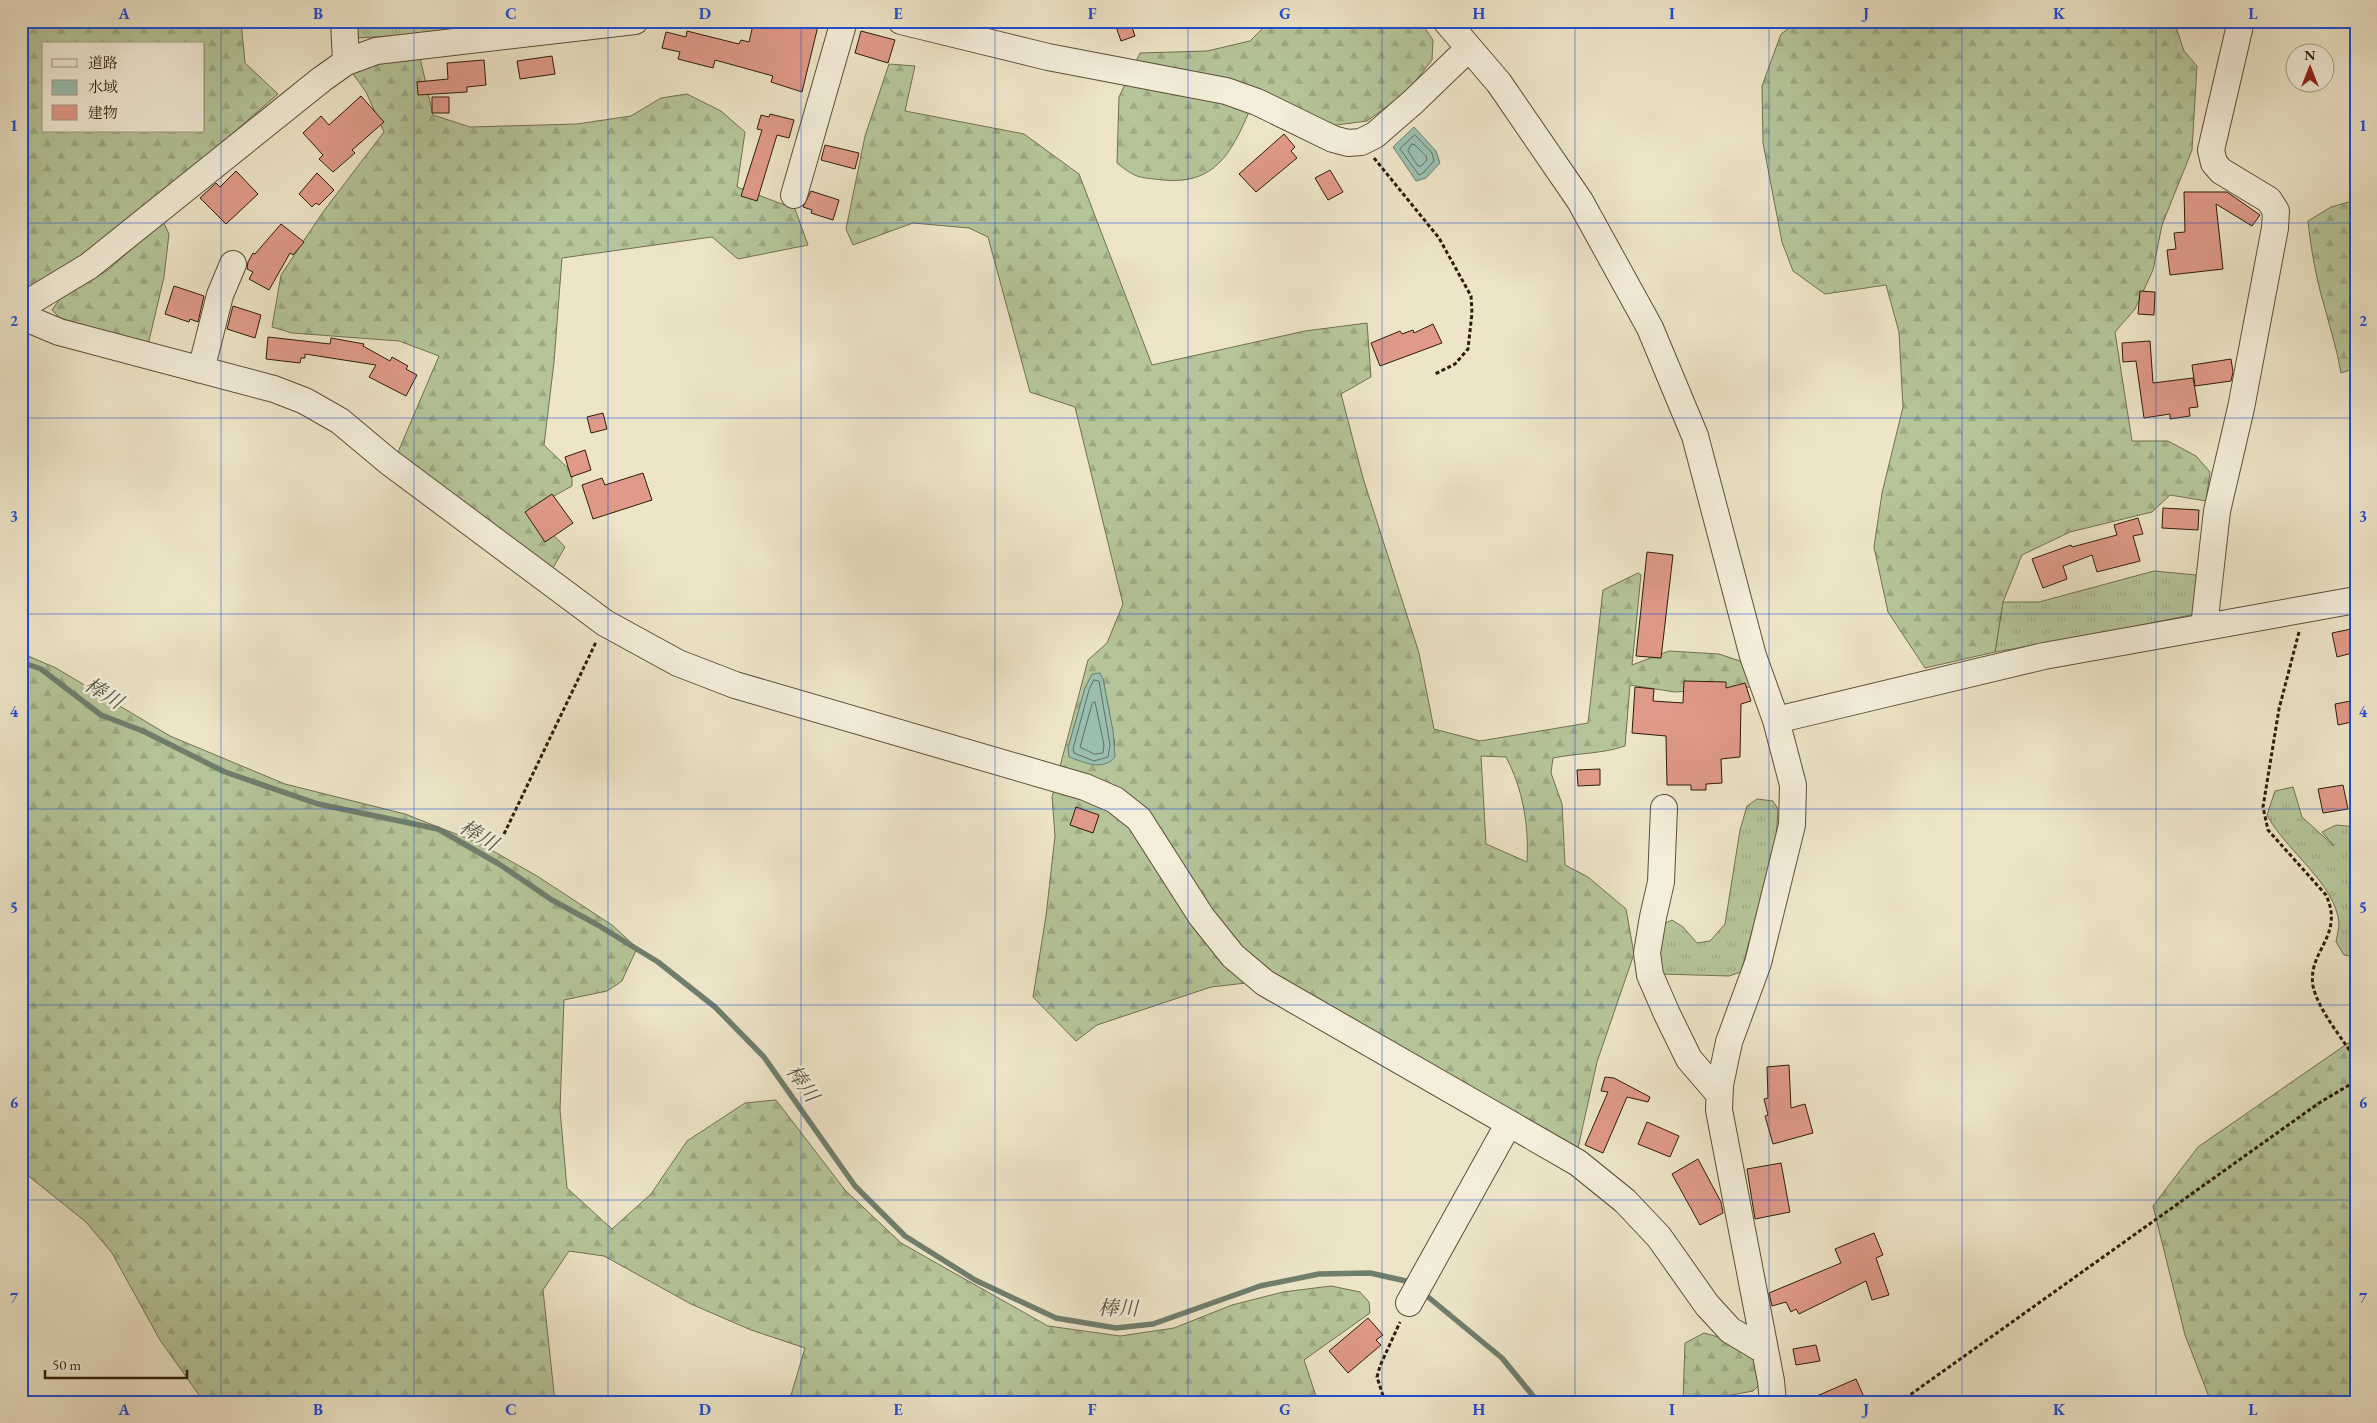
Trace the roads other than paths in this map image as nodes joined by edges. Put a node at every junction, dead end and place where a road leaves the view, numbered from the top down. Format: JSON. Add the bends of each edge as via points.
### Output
{"nodes":[{"id":1,"x":344,"y":21,"type":"edge"},
{"id":2,"x":635,"y":21,"type":"edge"},
{"id":3,"x":844,"y":21,"type":"edge"},
{"id":4,"x":901,"y":21,"type":"edge"},
{"id":5,"x":1446,"y":21,"type":"edge"},
{"id":6,"x":2241,"y":21,"type":"edge"},
{"id":7,"x":939,"y":26,"type":"edge"},
{"id":8,"x":1469,"y":48,"type":"junction"},
{"id":9,"x":346,"y":62,"type":"junction"},
{"id":10,"x":794,"y":195,"type":"dead end"},
{"id":11,"x":233,"y":264,"type":"dead end"},
{"id":12,"x":21,"y":307,"type":"edge"},
{"id":13,"x":21,"y":316,"type":"edge"},
{"id":14,"x":201,"y":370,"type":"junction"},
{"id":15,"x":2356,"y":600,"type":"edge"},
{"id":16,"x":2204,"y":627,"type":"junction"},
{"id":17,"x":1776,"y":720,"type":"junction"},
{"id":18,"x":1664,"y":808,"type":"dead end"},
{"id":19,"x":1720,"y":1094,"type":"junction"},
{"id":20,"x":1509,"y":1123,"type":"junction"},
{"id":21,"x":1408,"y":1303,"type":"road end"},
{"id":22,"x":1765,"y":1351,"type":"junction"},
{"id":23,"x":1773,"y":1402,"type":"edge"}],
"edges":[{"from":1,"to":9,"type":"street"},
{"from":2,"to":9,"type":"street","via":[[376,50]]},
{"from":3,"to":10,"type":"street"},
{"from":4,"to":7,"type":"street"},
{"from":5,"to":8,"type":"street"},
{"from":6,"to":16,"type":"street","via":[[2211,150],[2214,163],[2221,171],[2268,200],[2276,210],[2275,228],[2241,408],[2217,511]]},
{"from":7,"to":8,"type":"street","via":[[1048,56],[1226,91],[1348,143],[1361,142],[1375,135]]},
{"from":8,"to":17,"type":"street","via":[[1499,83],[1580,201],[1650,328],[1695,436],[1753,656]]},
{"from":9,"to":12,"type":"street","via":[[89,266]]},
{"from":11,"to":14,"type":"street","via":[[218,304]]},
{"from":13,"to":14,"type":"street","via":[[59,332]]},
{"from":14,"to":20,"type":"street","via":[[274,389],[305,401],[340,421],[389,462],[605,623],[678,663],[735,684],[1085,787],[1115,800],[1139,818],[1202,916],[1233,956],[1265,983]]},
{"from":15,"to":16,"type":"street"},
{"from":16,"to":17,"type":"street","via":[[2044,656]]},
{"from":17,"to":19,"type":"street","via":[[1793,785],[1792,825],[1758,963],[1729,1042]]},
{"from":18,"to":19,"type":"street","via":[[1661,882],[1647,953],[1650,975],[1689,1059]]},
{"from":19,"to":22,"type":"street","via":[[1719,1110]]},
{"from":20,"to":21,"type":"street"},
{"from":20,"to":22,"type":"street","via":[[1578,1163],[1626,1200],[1659,1237],[1707,1305],[1730,1330]]},
{"from":22,"to":23,"type":"street"}]}
